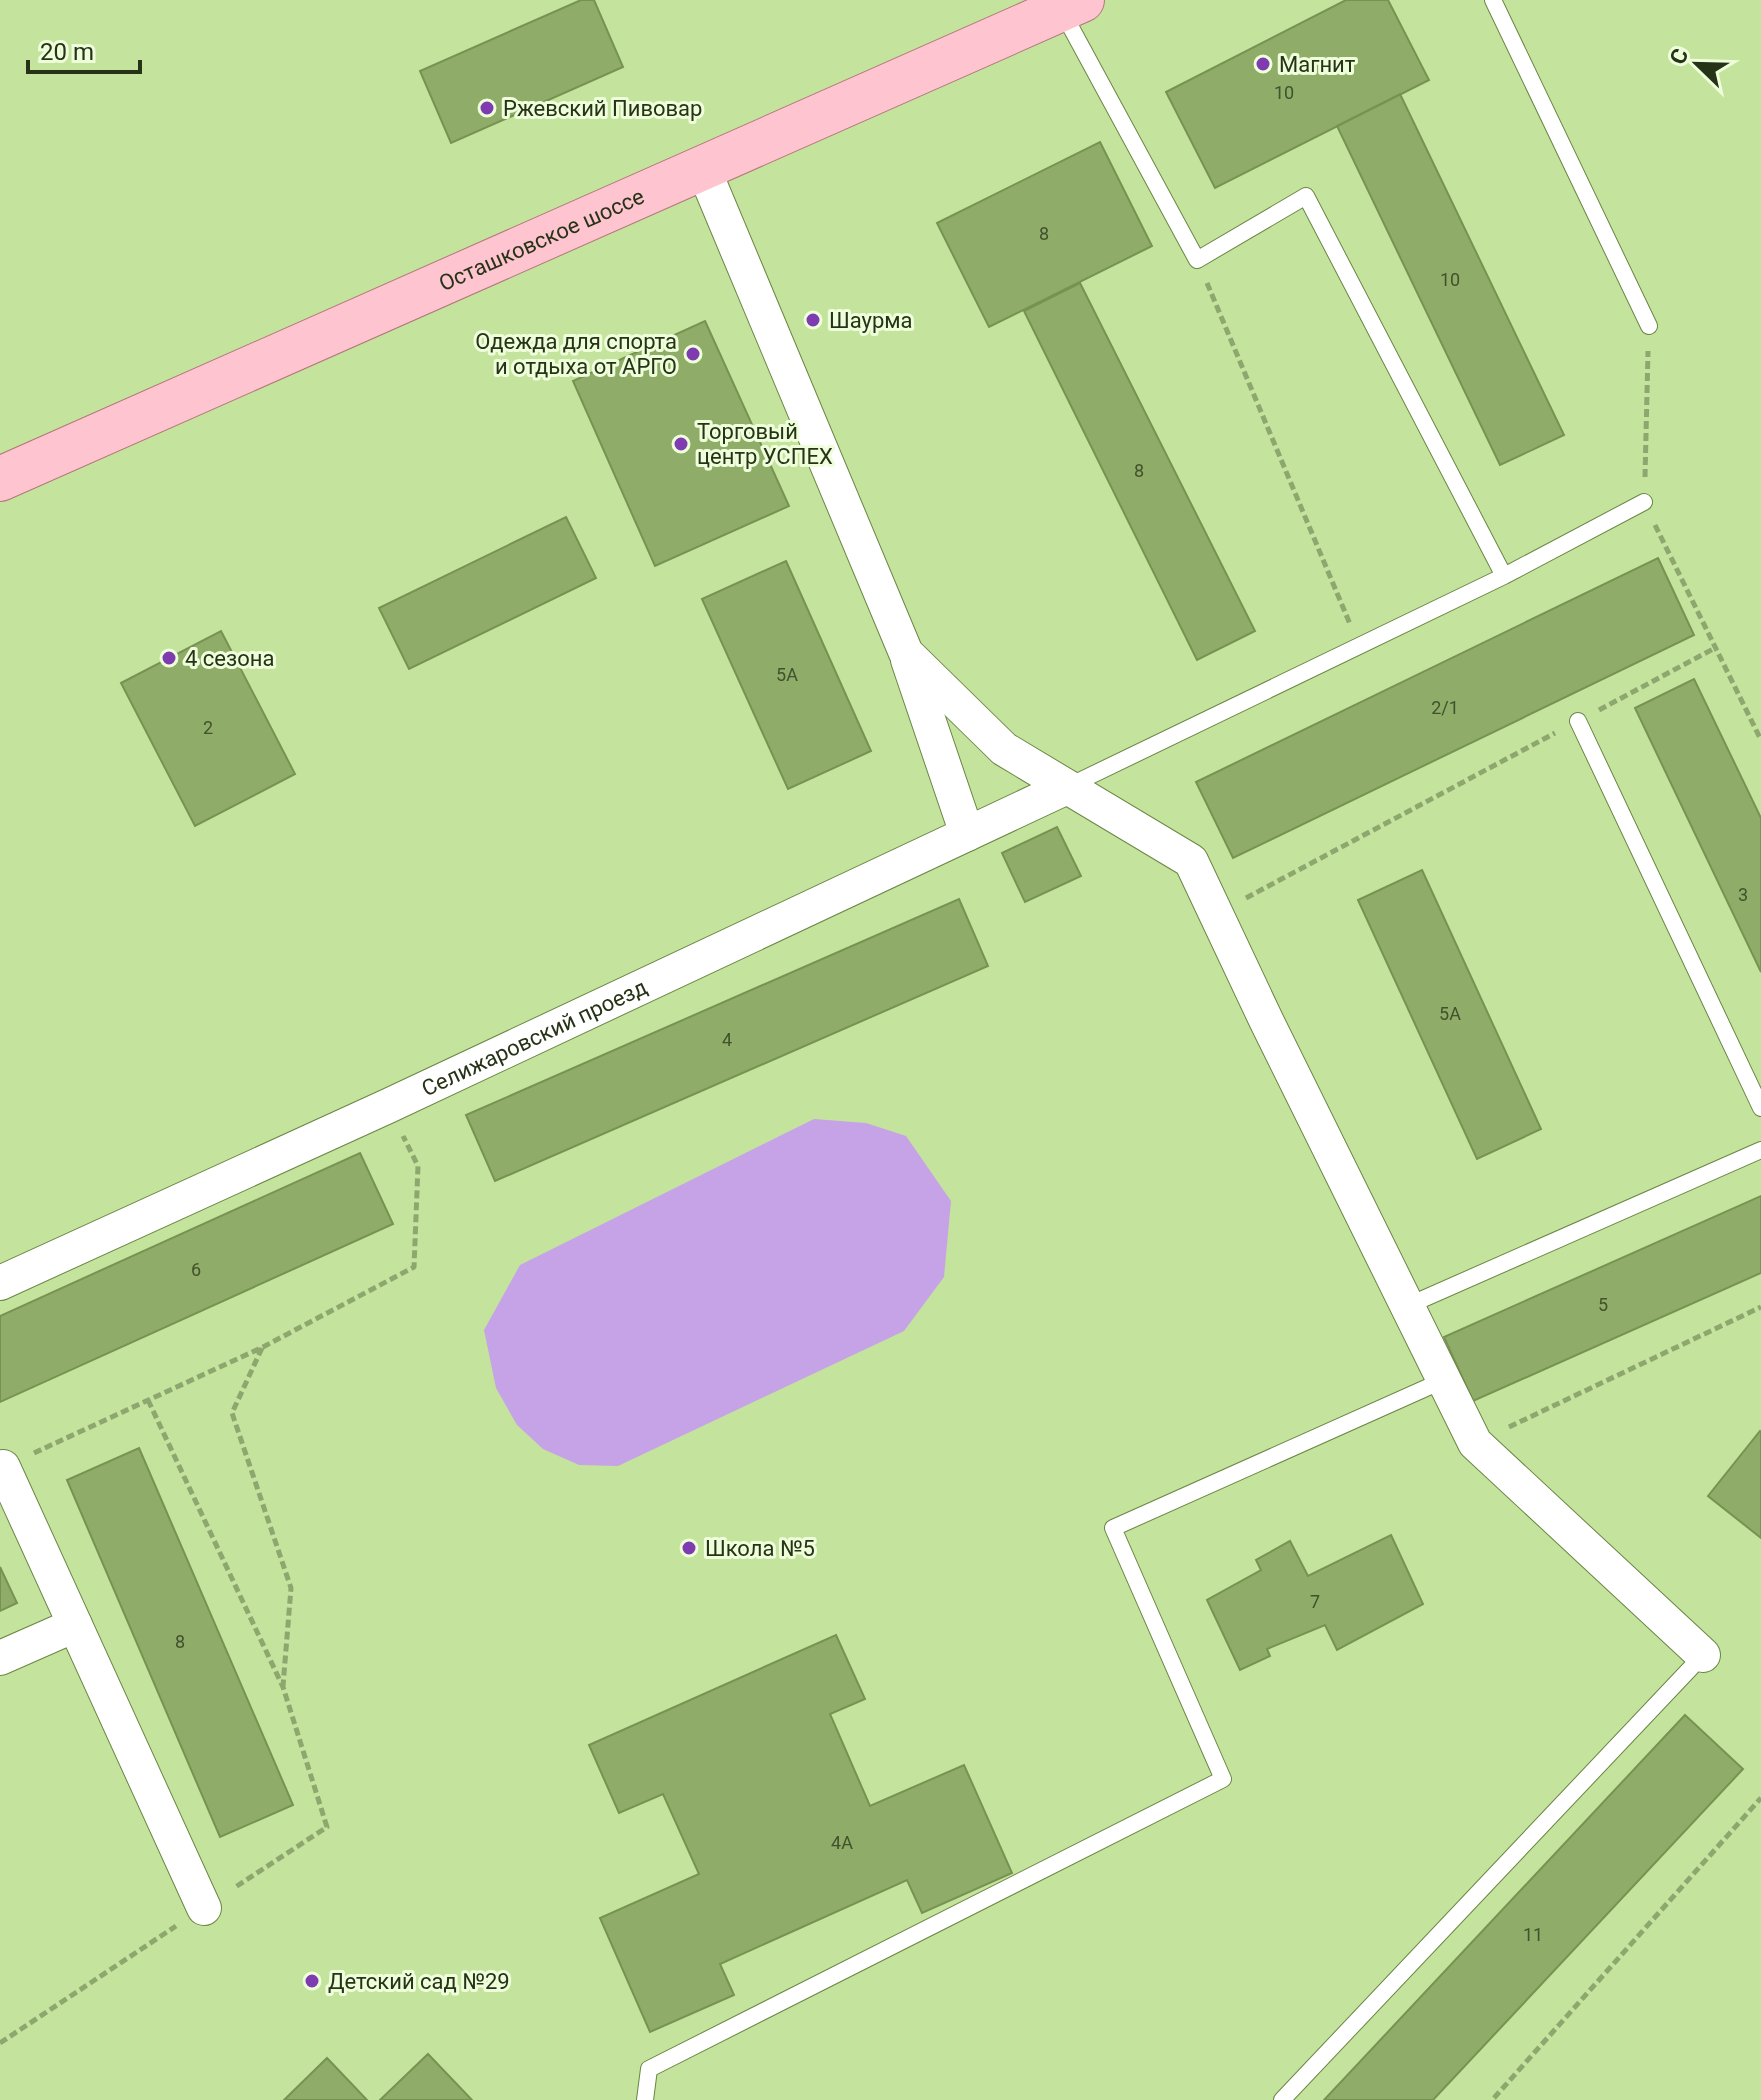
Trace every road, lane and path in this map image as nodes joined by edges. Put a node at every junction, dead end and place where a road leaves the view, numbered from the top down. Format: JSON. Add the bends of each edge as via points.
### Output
{"nodes":[{"id":1,"x":1493,"y":0,"type":"edge"},
{"id":2,"x":1072,"y":5,"type":"edge"},
{"id":3,"x":703,"y":168,"type":"junction"},
{"id":4,"x":1197,"y":260,"type":"junction"},
{"id":5,"x":1649,"y":326,"type":"joint"},
{"id":6,"x":0,"y":479,"type":"edge"},
{"id":7,"x":1644,"y":502,"type":"junction"},
{"id":8,"x":1504,"y":576,"type":"junction"},
{"id":9,"x":1359,"y":646,"type":"junction"},
{"id":10,"x":1715,"y":648,"type":"junction"},
{"id":11,"x":906,"y":653,"type":"junction"},
{"id":12,"x":1578,"y":721,"type":"junction"},
{"id":13,"x":1761,"y":740,"type":"edge"},
{"id":14,"x":1067,"y":787,"type":"junction"},
{"id":15,"x":967,"y":834,"type":"junction"},
{"id":16,"x":1215,"y":914,"type":"junction"},
{"id":17,"x":388,"y":1106,"type":"junction"},
{"id":18,"x":1761,"y":1108,"type":"edge"},
{"id":19,"x":1761,"y":1150,"type":"edge"},
{"id":20,"x":0,"y":1283,"type":"edge"},
{"id":21,"x":1407,"y":1306,"type":"junction"},
{"id":22,"x":1761,"y":1307,"type":"edge"},
{"id":23,"x":263,"y":1347,"type":"junction"},
{"id":24,"x":1444,"y":1380,"type":"junction"},
{"id":25,"x":148,"y":1400,"type":"junction"},
{"id":26,"x":1475,"y":1443,"type":"junction"},
{"id":27,"x":2,"y":1468,"type":"edge"},
{"id":28,"x":75,"y":1625,"type":"junction"},
{"id":29,"x":1703,"y":1655,"type":"joint"},
{"id":30,"x":0,"y":1658,"type":"edge"},
{"id":31,"x":1761,"y":1798,"type":"edge"},
{"id":32,"x":204,"y":1908,"type":"dead end"},
{"id":33,"x":1494,"y":2098,"type":"dead end"},
{"id":34,"x":645,"y":2100,"type":"edge"},
{"id":35,"x":1282,"y":2100,"type":"edge"}],
"edges":[{"from":1,"to":5,"type":"lane"},
{"from":2,"to":3,"type":"main road","name":"Осташковское шоссе"},
{"from":2,"to":4,"type":"lane"},
{"from":3,"to":6,"type":"main road","name":"Осташковское шоссе"},
{"from":3,"to":11,"type":"street"},
{"from":4,"to":8,"type":"lane","via":[[1306,196]]},
{"from":4,"to":9,"type":"path"},
{"from":5,"to":7,"type":"path"},
{"from":7,"to":8,"type":"lane"},
{"from":7,"to":10,"type":"path"},
{"from":8,"to":9,"type":"lane"},
{"from":9,"to":14,"type":"lane"},
{"from":10,"to":12,"type":"path"},
{"from":10,"to":13,"type":"path"},
{"from":11,"to":14,"type":"street","via":[[1004,749]]},
{"from":11,"to":15,"type":"street"},
{"from":12,"to":16,"type":"path"},
{"from":12,"to":18,"type":"lane"},
{"from":14,"to":15,"type":"street","name":"Селижаровский проезд"},
{"from":14,"to":16,"type":"street","via":[[1191,861]]},
{"from":15,"to":17,"type":"street","name":"Селижаровский проезд"},
{"from":16,"to":21,"type":"street"},
{"from":17,"to":20,"type":"street","name":"Селижаровский проезд"},
{"from":17,"to":23,"type":"path","via":[[418,1166],[414,1267]]},
{"from":19,"to":21,"type":"lane"},
{"from":21,"to":24,"type":"street"},
{"from":22,"to":26,"type":"path"},
{"from":23,"to":25,"type":"path"},
{"from":23,"to":25,"type":"path","via":[[232,1413],[291,1588],[283,1687]]},
{"from":24,"to":26,"type":"street"},
{"from":24,"to":34,"type":"lane","via":[[1113,1528],[1223,1779],[649,2069]]},
{"from":25,"to":27,"type":"path"},
{"from":26,"to":29,"type":"street"},
{"from":27,"to":28,"type":"street"},
{"from":28,"to":30,"type":"street"},
{"from":28,"to":32,"type":"street"},
{"from":29,"to":35,"type":"lane"},
{"from":31,"to":33,"type":"path"}]}
